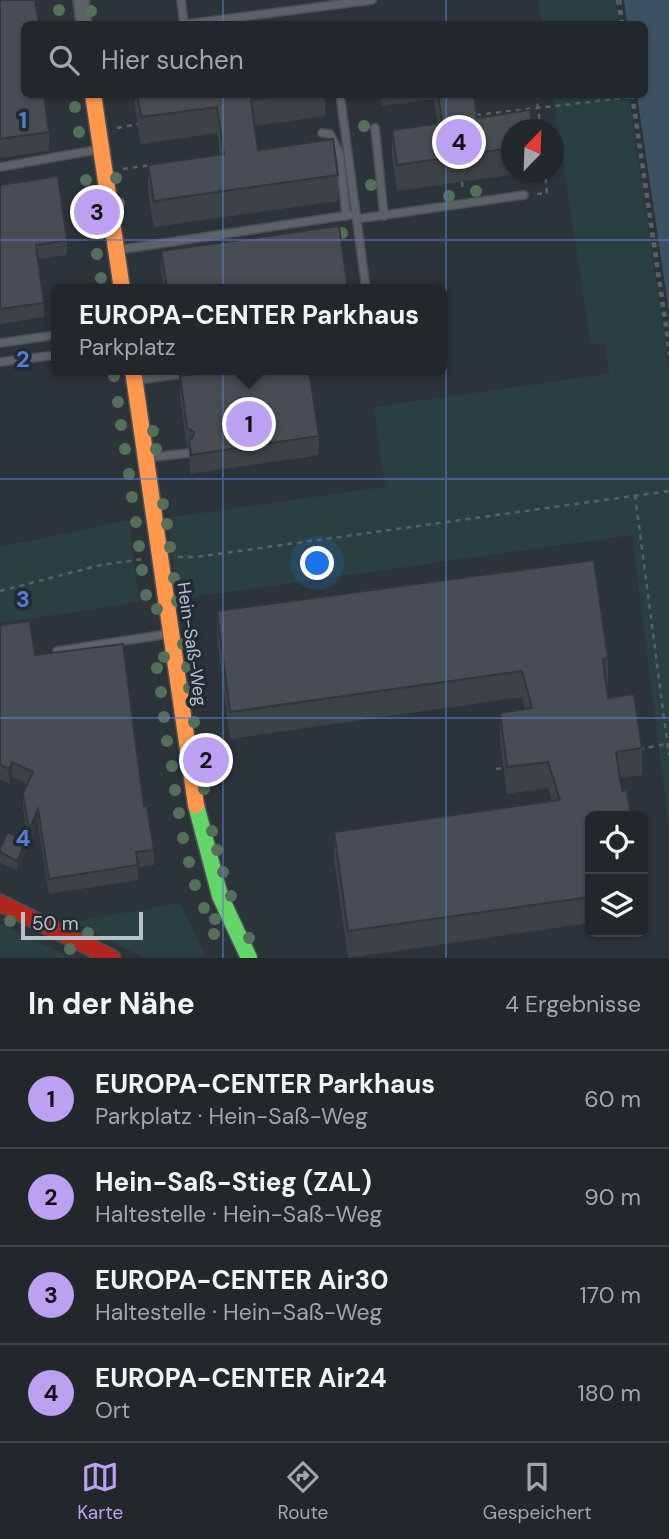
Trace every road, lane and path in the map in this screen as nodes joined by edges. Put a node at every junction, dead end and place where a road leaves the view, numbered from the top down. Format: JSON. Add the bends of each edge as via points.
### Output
{"nodes":[{"id":1,"x":81,"y":0,"type":"edge"},
{"id":2,"x":181,"y":0,"type":"edge"},
{"id":3,"x":372,"y":0,"type":"edge"},
{"id":4,"x":618,"y":0,"type":"edge"},
{"id":5,"x":84,"y":21,"type":"edge"},
{"id":6,"x":184,"y":21,"type":"edge"},
{"id":7,"x":208,"y":21,"type":"edge"},
{"id":8,"x":622,"y":21,"type":"edge"},
{"id":9,"x":95,"y":98,"type":"edge"},
{"id":10,"x":341,"y":98,"type":"edge"},
{"id":11,"x":537,"y":98,"type":"edge"},
{"id":12,"x":616,"y":98,"type":"edge"},
{"id":13,"x":632,"y":98,"type":"edge"},
{"id":14,"x":632,"y":98,"type":"edge"},
{"id":15,"x":539,"y":108,"type":"junction"},
{"id":16,"x":473,"y":115,"type":"edge"},
{"id":17,"x":540,"y":119,"type":"edge"},
{"id":18,"x":138,"y":124,"type":"edge"},
{"id":19,"x":122,"y":127,"type":"dead end"},
{"id":20,"x":375,"y":128,"type":"dead end"},
{"id":21,"x":322,"y":134,"type":"dead end"},
{"id":22,"x":101,"y":149,"type":"junction"},
{"id":23,"x":156,"y":164,"type":"edge"},
{"id":24,"x":0,"y":167,"type":"edge"},
{"id":25,"x":104,"y":172,"type":"junction"},
{"id":26,"x":546,"y":182,"type":"edge"},
{"id":27,"x":524,"y":195,"type":"joint"},
{"id":28,"x":346,"y":216,"type":"junction"},
{"id":29,"x":384,"y":216,"type":"junction"},
{"id":30,"x":356,"y":217,"type":"junction"},
{"id":31,"x":116,"y":250,"type":"junction"},
{"id":32,"x":120,"y":284,"type":"edge"},
{"id":33,"x":365,"y":284,"type":"edge"},
{"id":34,"x":51,"y":336,"type":"edge"},
{"id":35,"x":669,"y":339,"type":"edge"},
{"id":36,"x":0,"y":343,"type":"edge"},
{"id":37,"x":669,"y":355,"type":"edge"},
{"id":38,"x":51,"y":356,"type":"edge"},
{"id":39,"x":0,"y":362,"type":"edge"},
{"id":40,"x":134,"y":375,"type":"edge"},
{"id":41,"x":188,"y":453,"type":"edge"},
{"id":42,"x":146,"y":458,"type":"junction"},
{"id":43,"x":669,"y":491,"type":"edge"},
{"id":44,"x":635,"y":495,"type":"junction"},
{"id":45,"x":160,"y":557,"type":"junction"},
{"id":46,"x":0,"y":592,"type":"edge"},
{"id":47,"x":172,"y":634,"type":"junction"},
{"id":48,"x":57,"y":651,"type":"edge"},
{"id":49,"x":667,"y":744,"type":"junction"},
{"id":50,"x":639,"y":749,"type":"edge"},
{"id":51,"x":669,"y":756,"type":"edge"},
{"id":52,"x":504,"y":768,"type":"edge"},
{"id":53,"x":496,"y":769,"type":"dead end"},
{"id":54,"x":0,"y":903,"type":"edge"},
{"id":55,"x":112,"y":958,"type":"edge"},
{"id":56,"x":249,"y":958,"type":"edge"}],
"edges":[{"from":1,"to":5,"type":"street"},
{"from":2,"to":6,"type":"lane"},
{"from":3,"to":7,"type":"lane"},
{"from":4,"to":8,"type":"path"},
{"from":9,"to":22,"type":"street"},
{"from":10,"to":30,"type":"lane"},
{"from":11,"to":15,"type":"path"},
{"from":12,"to":15,"type":"path"},
{"from":13,"to":35,"type":"path"},
{"from":14,"to":37,"type":"path"},
{"from":15,"to":16,"type":"path"},
{"from":15,"to":17,"type":"path"},
{"from":18,"to":19,"type":"path"},
{"from":20,"to":29,"type":"lane"},
{"from":21,"to":28,"type":"lane","via":[[330,134],[340,155]]},
{"from":22,"to":24,"type":"lane"},
{"from":22,"to":25,"type":"street"},
{"from":23,"to":25,"type":"path"},
{"from":25,"to":31,"type":"street"},
{"from":26,"to":27,"type":"path","via":[[547,193]]},
{"from":27,"to":29,"type":"lane"},
{"from":28,"to":30,"type":"lane"},
{"from":28,"to":31,"type":"lane"},
{"from":29,"to":30,"type":"lane"},
{"from":30,"to":33,"type":"lane"},
{"from":31,"to":32,"type":"street"},
{"from":34,"to":36,"type":"lane"},
{"from":38,"to":39,"type":"lane"},
{"from":40,"to":42,"type":"street","name":"Hein-Saß-Weg"},
{"from":41,"to":42,"type":"lane"},
{"from":42,"to":45,"type":"street","name":"Hein-Saß-Weg"},
{"from":43,"to":44,"type":"path"},
{"from":44,"to":45,"type":"path","via":[[197,557]]},
{"from":44,"to":49,"type":"path"},
{"from":45,"to":46,"type":"path","via":[[101,565]]},
{"from":45,"to":47,"type":"street","name":"Hein-Saß-Weg"},
{"from":47,"to":48,"type":"lane"},
{"from":47,"to":56,"type":"street","name":"Hein-Saß-Weg","via":[[192,785],[208,861]]},
{"from":49,"to":50,"type":"path"},
{"from":49,"to":51,"type":"path"},
{"from":52,"to":53,"type":"path"},
{"from":54,"to":55,"type":"street"}]}
